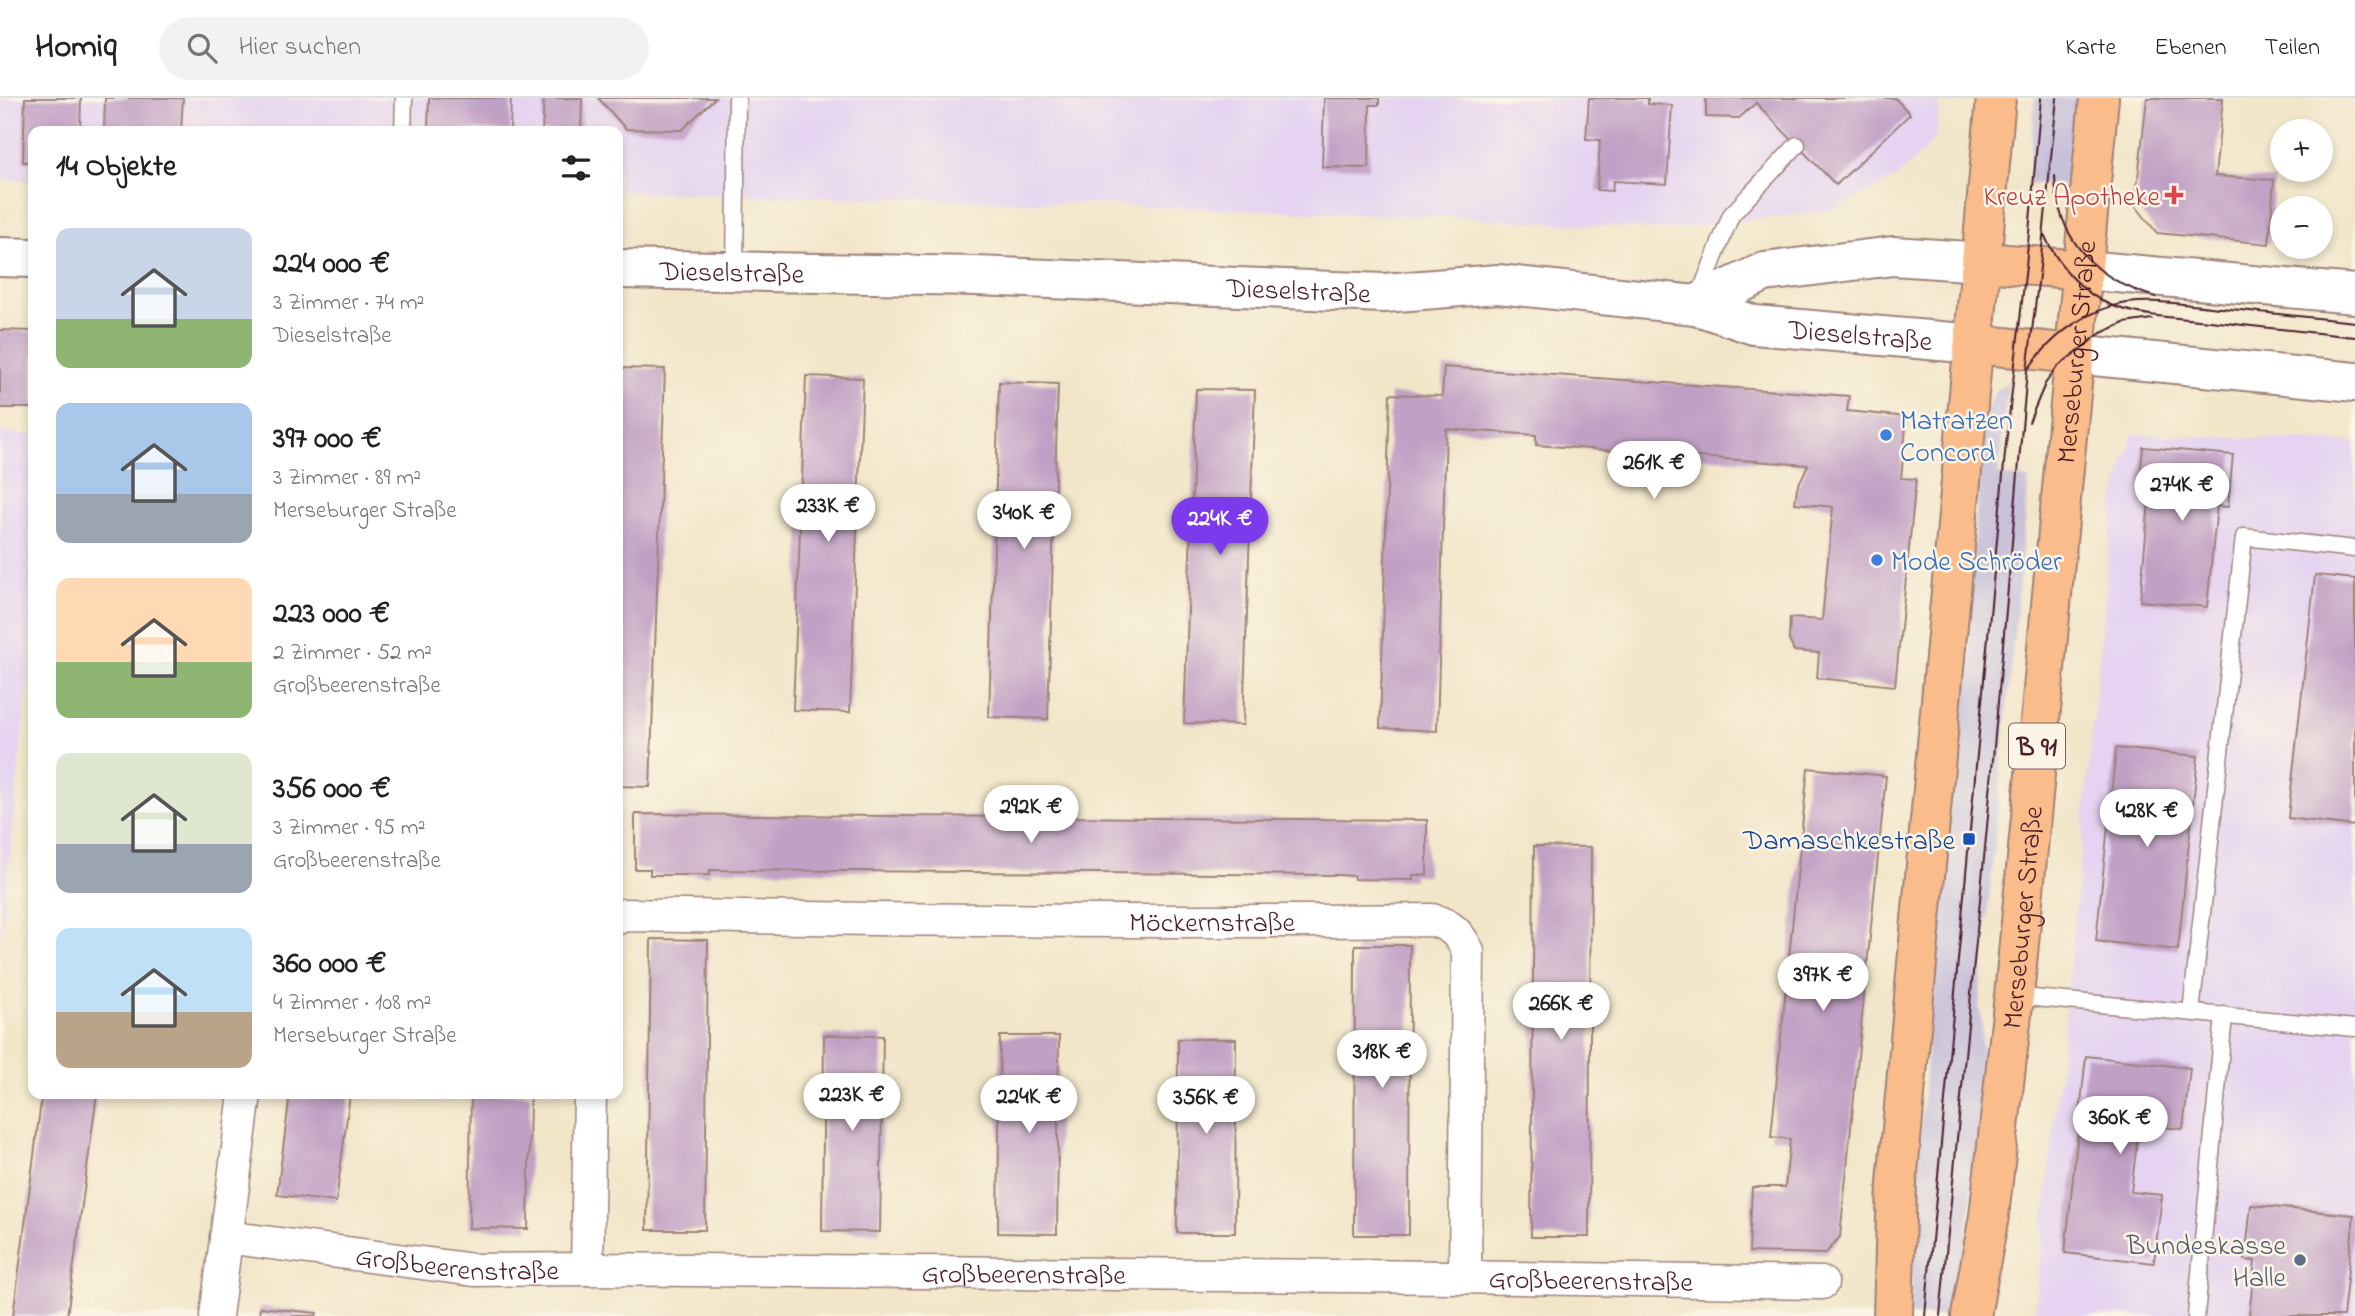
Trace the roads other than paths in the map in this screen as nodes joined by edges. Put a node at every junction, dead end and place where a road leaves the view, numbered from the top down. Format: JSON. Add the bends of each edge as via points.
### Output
{"nodes":[{"id":1,"x":404,"y":98,"type":"edge"},
{"id":2,"x":737,"y":98,"type":"edge"},
{"id":3,"x":1996,"y":98,"type":"edge"},
{"id":4,"x":2099,"y":98,"type":"edge"},
{"id":5,"x":403,"y":126,"type":"edge"},
{"id":6,"x":1797,"y":145,"type":"dead end"},
{"id":7,"x":0,"y":257,"type":"edge"},
{"id":8,"x":28,"y":258,"type":"edge"},
{"id":9,"x":1983,"y":262,"type":"junction"},
{"id":10,"x":623,"y":269,"type":"edge"},
{"id":11,"x":2083,"y":270,"type":"junction"},
{"id":12,"x":735,"y":271,"type":"junction"},
{"id":13,"x":2355,"y":294,"type":"edge"},
{"id":14,"x":1695,"y":305,"type":"junction"},
{"id":15,"x":1975,"y":344,"type":"junction"},
{"id":16,"x":2074,"y":354,"type":"junction"},
{"id":17,"x":2355,"y":382,"type":"edge"},
{"id":18,"x":2355,"y":549,"type":"edge"},
{"id":19,"x":623,"y":915,"type":"edge"},
{"id":20,"x":2014,"y":996,"type":"junction"},
{"id":21,"x":2192,"y":1012,"type":"junction"},
{"id":22,"x":2224,"y":1015,"type":"junction"},
{"id":23,"x":2355,"y":1028,"type":"edge"},
{"id":24,"x":244,"y":1099,"type":"edge"},
{"id":25,"x":590,"y":1099,"type":"edge"},
{"id":26,"x":226,"y":1237,"type":"junction"},
{"id":27,"x":587,"y":1269,"type":"junction"},
{"id":28,"x":1465,"y":1277,"type":"junction"},
{"id":29,"x":1822,"y":1283,"type":"dead end"},
{"id":30,"x":216,"y":1316,"type":"edge"},
{"id":31,"x":1893,"y":1316,"type":"edge"},
{"id":32,"x":1971,"y":1316,"type":"edge"},
{"id":33,"x":2196,"y":1316,"type":"edge"}],
"edges":[{"from":1,"to":5,"type":"lane"},
{"from":2,"to":12,"type":"lane"},
{"from":3,"to":9,"type":"main road"},
{"from":4,"to":11,"type":"main road","name":"Merseburger Straße","number":"B 91"},
{"from":6,"to":14,"type":"lane","via":[[1731,215]]},
{"from":7,"to":8,"type":"street"},
{"from":9,"to":11,"type":"main road"},
{"from":9,"to":14,"type":"street","via":[[1893,256],[1764,272]]},
{"from":9,"to":15,"type":"main road"},
{"from":10,"to":12,"type":"street","name":"Dieselstraße"},
{"from":11,"to":13,"type":"street"},
{"from":11,"to":16,"type":"main road","name":"Merseburger Straße","number":"B 91"},
{"from":12,"to":14,"type":"street","name":"Dieselstraße","via":[[1384,293],[1498,284]]},
{"from":14,"to":15,"type":"street","name":"Dieselstraße","via":[[1754,325]]},
{"from":15,"to":16,"type":"main road"},
{"from":15,"to":31,"type":"main road","via":[[1897,1183]]},
{"from":16,"to":17,"type":"street"},
{"from":16,"to":20,"type":"main road","name":"Merseburger Straße","number":"B 91"},
{"from":18,"to":21,"type":"lane","via":[[2244,537]]},
{"from":19,"to":28,"type":"street","name":"Möckernstraße","via":[[1432,920],[1447,924],[1468,951]]},
{"from":20,"to":21,"type":"lane"},
{"from":20,"to":32,"type":"main road","name":"Merseburger Straße","number":"B 91","via":[[1989,1216]]},
{"from":21,"to":22,"type":"lane"},
{"from":22,"to":23,"type":"lane"},
{"from":22,"to":33,"type":"lane"},
{"from":24,"to":26,"type":"street"},
{"from":25,"to":27,"type":"street"},
{"from":26,"to":27,"type":"street","name":"Großbeerenstraße","via":[[474,1270]]},
{"from":26,"to":30,"type":"street"},
{"from":27,"to":28,"type":"street","name":"Großbeerenstraße"},
{"from":28,"to":29,"type":"street","name":"Großbeerenstraße"}]}
